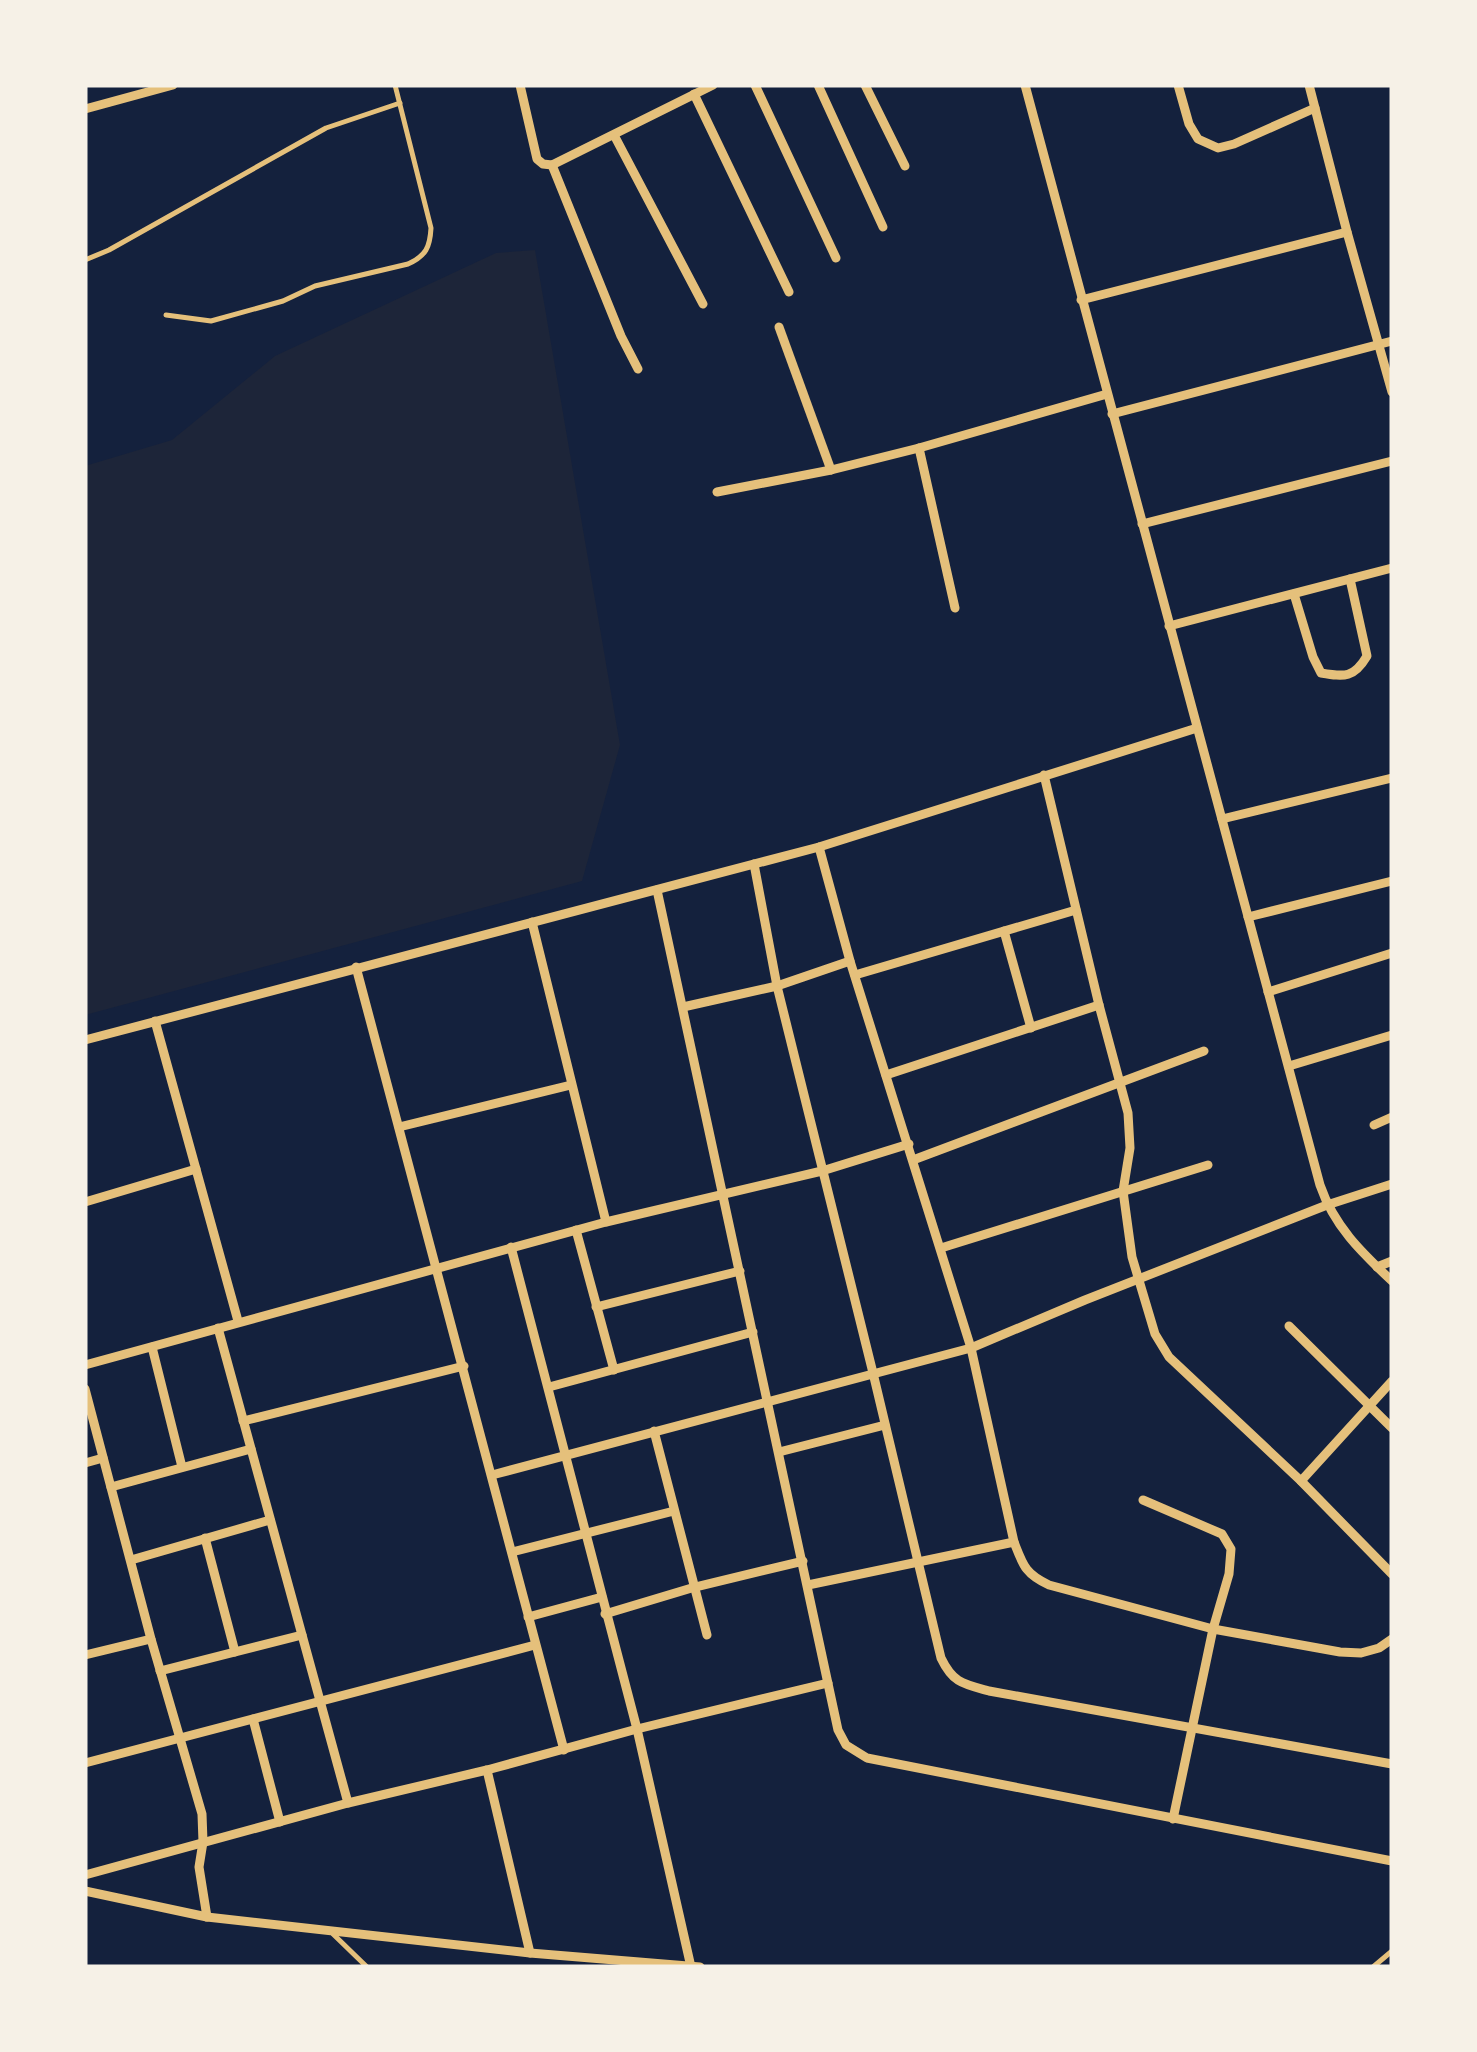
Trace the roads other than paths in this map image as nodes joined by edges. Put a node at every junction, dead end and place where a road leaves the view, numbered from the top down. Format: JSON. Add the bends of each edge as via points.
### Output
{"nodes":[{"id":1,"x":173,"y":85,"type":"edge"},
{"id":2,"x":396,"y":85,"type":"edge"},
{"id":3,"x":520,"y":85,"type":"edge"},
{"id":4,"x":712,"y":85,"type":"edge"},
{"id":5,"x":755,"y":85,"type":"edge"},
{"id":6,"x":818,"y":85,"type":"edge"},
{"id":7,"x":865,"y":85,"type":"edge"},
{"id":8,"x":1024,"y":85,"type":"edge"},
{"id":9,"x":1178,"y":85,"type":"edge"},
{"id":10,"x":1309,"y":85,"type":"edge"},
{"id":11,"x":694,"y":94,"type":"junction"},
{"id":12,"x":400,"y":103,"type":"junction"},
{"id":13,"x":85,"y":108,"type":"edge"},
{"id":14,"x":1314,"y":108,"type":"junction"},
{"id":15,"x":614,"y":135,"type":"junction"},
{"id":16,"x":552,"y":165,"type":"junction"},
{"id":17,"x":904,"y":166,"type":"dead end"},
{"id":18,"x":884,"y":227,"type":"dead end"},
{"id":19,"x":1347,"y":232,"type":"junction"},
{"id":20,"x":836,"y":258,"type":"dead end"},
{"id":21,"x":85,"y":260,"type":"edge"},
{"id":22,"x":788,"y":292,"type":"dead end"},
{"id":23,"x":1082,"y":300,"type":"junction"},
{"id":24,"x":702,"y":304,"type":"dead end"},
{"id":25,"x":166,"y":315,"type":"dead end"},
{"id":26,"x":779,"y":327,"type":"dead end"},
{"id":27,"x":1392,"y":341,"type":"edge"},
{"id":28,"x":1378,"y":345,"type":"junction"},
{"id":29,"x":638,"y":370,"type":"dead end"},
{"id":30,"x":1392,"y":392,"type":"edge"},
{"id":31,"x":1107,"y":394,"type":"junction"},
{"id":32,"x":1112,"y":414,"type":"junction"},
{"id":33,"x":919,"y":448,"type":"junction"},
{"id":34,"x":1392,"y":461,"type":"edge"},
{"id":35,"x":831,"y":470,"type":"junction"},
{"id":36,"x":717,"y":492,"type":"dead end"},
{"id":37,"x":1142,"y":524,"type":"junction"},
{"id":38,"x":1392,"y":568,"type":"edge"},
{"id":39,"x":1350,"y":579,"type":"junction"},
{"id":40,"x":1294,"y":594,"type":"junction"},
{"id":41,"x":955,"y":608,"type":"dead end"},
{"id":42,"x":1169,"y":626,"type":"junction"},
{"id":43,"x":1197,"y":728,"type":"junction"},
{"id":44,"x":1044,"y":775,"type":"junction"},
{"id":45,"x":1392,"y":778,"type":"edge"},
{"id":46,"x":1222,"y":819,"type":"junction"},
{"id":47,"x":819,"y":847,"type":"junction"},
{"id":48,"x":754,"y":864,"type":"junction"},
{"id":49,"x":1392,"y":882,"type":"edge"},
{"id":50,"x":657,"y":890,"type":"junction"},
{"id":51,"x":1076,"y":910,"type":"junction"},
{"id":52,"x":1248,"y":917,"type":"junction"},
{"id":53,"x":532,"y":922,"type":"junction"},
{"id":54,"x":1004,"y":931,"type":"junction"},
{"id":55,"x":1392,"y":953,"type":"edge"},
{"id":56,"x":850,"y":961,"type":"junction"},
{"id":57,"x":356,"y":967,"type":"junction"},
{"id":58,"x":854,"y":975,"type":"junction"},
{"id":59,"x":777,"y":986,"type":"junction"},
{"id":60,"x":1268,"y":992,"type":"junction"},
{"id":61,"x":1099,"y":1005,"type":"junction"},
{"id":62,"x":683,"y":1007,"type":"junction"},
{"id":63,"x":155,"y":1021,"type":"junction"},
{"id":64,"x":1031,"y":1028,"type":"junction"},
{"id":65,"x":1392,"y":1035,"type":"edge"},
{"id":66,"x":85,"y":1040,"type":"edge"},
{"id":67,"x":1204,"y":1051,"type":"dead end"},
{"id":68,"x":1289,"y":1066,"type":"junction"},
{"id":69,"x":886,"y":1076,"type":"junction"},
{"id":70,"x":570,"y":1084,"type":"junction"},
{"id":71,"x":1120,"y":1084,"type":"junction"},
{"id":72,"x":1392,"y":1117,"type":"edge"},
{"id":73,"x":1374,"y":1125,"type":"dead end"},
{"id":74,"x":399,"y":1127,"type":"junction"},
{"id":75,"x":908,"y":1144,"type":"junction"},
{"id":76,"x":913,"y":1160,"type":"junction"},
{"id":77,"x":1208,"y":1165,"type":"dead end"},
{"id":78,"x":196,"y":1169,"type":"junction"},
{"id":79,"x":822,"y":1171,"type":"junction"},
{"id":80,"x":1392,"y":1184,"type":"edge"},
{"id":81,"x":1123,"y":1191,"type":"junction"},
{"id":82,"x":723,"y":1195,"type":"junction"},
{"id":83,"x":85,"y":1202,"type":"edge"},
{"id":84,"x":1327,"y":1205,"type":"junction"},
{"id":85,"x":606,"y":1222,"type":"junction"},
{"id":86,"x":576,"y":1230,"type":"junction"},
{"id":87,"x":511,"y":1248,"type":"junction"},
{"id":88,"x":941,"y":1248,"type":"junction"},
{"id":89,"x":1392,"y":1261,"type":"edge"},
{"id":90,"x":437,"y":1267,"type":"junction"},
{"id":91,"x":1377,"y":1267,"type":"junction"},
{"id":92,"x":740,"y":1272,"type":"junction"},
{"id":93,"x":1137,"y":1281,"type":"junction"},
{"id":94,"x":1392,"y":1281,"type":"edge"},
{"id":95,"x":596,"y":1307,"type":"junction"},
{"id":96,"x":238,"y":1321,"type":"junction"},
{"id":97,"x":1289,"y":1326,"type":"dead end"},
{"id":98,"x":218,"y":1328,"type":"junction"},
{"id":99,"x":753,"y":1332,"type":"junction"},
{"id":100,"x":152,"y":1347,"type":"junction"},
{"id":101,"x":971,"y":1348,"type":"junction"},
{"id":102,"x":85,"y":1364,"type":"edge"},
{"id":103,"x":464,"y":1366,"type":"junction"},
{"id":104,"x":614,"y":1370,"type":"junction"},
{"id":105,"x":873,"y":1374,"type":"junction"},
{"id":106,"x":1392,"y":1381,"type":"edge"},
{"id":107,"x":549,"y":1387,"type":"junction"},
{"id":108,"x":85,"y":1389,"type":"edge"},
{"id":109,"x":768,"y":1402,"type":"junction"},
{"id":110,"x":1368,"y":1407,"type":"junction"},
{"id":111,"x":243,"y":1421,"type":"junction"},
{"id":112,"x":886,"y":1425,"type":"junction"},
{"id":113,"x":1392,"y":1428,"type":"edge"},
{"id":114,"x":654,"y":1431,"type":"junction"},
{"id":115,"x":250,"y":1449,"type":"junction"},
{"id":116,"x":779,"y":1452,"type":"junction"},
{"id":117,"x":567,"y":1456,"type":"junction"},
{"id":118,"x":103,"y":1458,"type":"junction"},
{"id":119,"x":85,"y":1463,"type":"edge"},
{"id":120,"x":182,"y":1467,"type":"junction"},
{"id":121,"x":492,"y":1474,"type":"junction"},
{"id":122,"x":1301,"y":1481,"type":"junction"},
{"id":123,"x":111,"y":1487,"type":"junction"},
{"id":124,"x":1143,"y":1500,"type":"dead end"},
{"id":125,"x":674,"y":1511,"type":"junction"},
{"id":126,"x":270,"y":1520,"type":"junction"},
{"id":127,"x":586,"y":1534,"type":"junction"},
{"id":128,"x":205,"y":1538,"type":"junction"},
{"id":129,"x":1014,"y":1542,"type":"junction"},
{"id":130,"x":512,"y":1552,"type":"junction"},
{"id":131,"x":131,"y":1560,"type":"junction"},
{"id":132,"x":803,"y":1561,"type":"junction"},
{"id":133,"x":918,"y":1562,"type":"junction"},
{"id":134,"x":1392,"y":1574,"type":"edge"},
{"id":135,"x":808,"y":1586,"type":"junction"},
{"id":136,"x":695,"y":1587,"type":"junction"},
{"id":137,"x":602,"y":1598,"type":"junction"},
{"id":138,"x":606,"y":1614,"type":"junction"},
{"id":139,"x":528,"y":1617,"type":"junction"},
{"id":140,"x":1213,"y":1629,"type":"junction"},
{"id":141,"x":302,"y":1635,"type":"junction"},
{"id":142,"x":707,"y":1635,"type":"dead end"},
{"id":143,"x":151,"y":1638,"type":"junction"},
{"id":144,"x":1392,"y":1639,"type":"edge"},
{"id":145,"x":535,"y":1645,"type":"junction"},
{"id":146,"x":235,"y":1652,"type":"junction"},
{"id":147,"x":85,"y":1655,"type":"edge"},
{"id":148,"x":160,"y":1671,"type":"junction"},
{"id":149,"x":828,"y":1683,"type":"junction"},
{"id":150,"x":320,"y":1701,"type":"junction"},
{"id":151,"x":253,"y":1719,"type":"junction"},
{"id":152,"x":1193,"y":1728,"type":"junction"},
{"id":153,"x":636,"y":1729,"type":"junction"},
{"id":154,"x":180,"y":1739,"type":"junction"},
{"id":155,"x":564,"y":1750,"type":"junction"},
{"id":156,"x":85,"y":1763,"type":"edge"},
{"id":157,"x":1392,"y":1764,"type":"edge"},
{"id":158,"x":488,"y":1770,"type":"junction"},
{"id":159,"x":348,"y":1803,"type":"junction"},
{"id":160,"x":1174,"y":1819,"type":"junction"},
{"id":161,"x":280,"y":1822,"type":"junction"},
{"id":162,"x":203,"y":1842,"type":"junction"},
{"id":163,"x":1392,"y":1861,"type":"edge"},
{"id":164,"x":85,"y":1875,"type":"edge"},
{"id":165,"x":85,"y":1891,"type":"edge"},
{"id":166,"x":207,"y":1916,"type":"junction"},
{"id":167,"x":331,"y":1932,"type":"junction"},
{"id":168,"x":1392,"y":1951,"type":"edge"},
{"id":169,"x":530,"y":1954,"type":"junction"},
{"id":170,"x":634,"y":1965,"type":"edge"},
{"id":171,"x":367,"y":1967,"type":"edge"},
{"id":172,"x":691,"y":1967,"type":"edge"},
{"id":173,"x":700,"y":1967,"type":"edge"},
{"id":174,"x":1373,"y":1967,"type":"edge"}],
"edges":[{"from":1,"to":13,"type":"street"},
{"from":2,"to":12,"type":"lane"},
{"from":3,"to":16,"type":"street","via":[[536,159]]},
{"from":4,"to":11,"type":"street"},
{"from":5,"to":20,"type":"street"},
{"from":6,"to":18,"type":"street"},
{"from":7,"to":17,"type":"street"},
{"from":8,"to":23,"type":"street"},
{"from":9,"to":14,"type":"street","via":[[1198,139],[1218,148]]},
{"from":10,"to":14,"type":"street"},
{"from":11,"to":15,"type":"street"},
{"from":11,"to":22,"type":"street"},
{"from":12,"to":21,"type":"lane","via":[[326,128]]},
{"from":12,"to":25,"type":"lane","via":[[431,228],[421,258],[211,321]]},
{"from":14,"to":19,"type":"street"},
{"from":15,"to":16,"type":"street"},
{"from":15,"to":24,"type":"street"},
{"from":16,"to":29,"type":"street"},
{"from":19,"to":23,"type":"street"},
{"from":19,"to":28,"type":"street"},
{"from":23,"to":31,"type":"street"},
{"from":26,"to":35,"type":"street"},
{"from":27,"to":28,"type":"street"},
{"from":28,"to":30,"type":"street"},
{"from":28,"to":32,"type":"street"},
{"from":31,"to":32,"type":"street"},
{"from":31,"to":33,"type":"street"},
{"from":32,"to":37,"type":"street"},
{"from":33,"to":35,"type":"street"},
{"from":33,"to":41,"type":"street"},
{"from":34,"to":37,"type":"street"},
{"from":35,"to":36,"type":"street"},
{"from":37,"to":42,"type":"street"},
{"from":38,"to":39,"type":"street"},
{"from":39,"to":40,"type":"street"},
{"from":39,"to":40,"type":"street","via":[[1367,656],[1358,670],[1341,676],[1321,674]]},
{"from":40,"to":42,"type":"street"},
{"from":42,"to":43,"type":"street"},
{"from":43,"to":44,"type":"street"},
{"from":43,"to":46,"type":"street"},
{"from":44,"to":47,"type":"street"},
{"from":44,"to":51,"type":"street"},
{"from":45,"to":46,"type":"street"},
{"from":46,"to":52,"type":"street"},
{"from":47,"to":48,"type":"street"},
{"from":47,"to":56,"type":"street"},
{"from":48,"to":50,"type":"street"},
{"from":48,"to":59,"type":"street"},
{"from":49,"to":52,"type":"street"},
{"from":50,"to":53,"type":"street"},
{"from":50,"to":62,"type":"street"},
{"from":51,"to":54,"type":"street"},
{"from":51,"to":61,"type":"street"},
{"from":52,"to":60,"type":"street"},
{"from":53,"to":57,"type":"street"},
{"from":53,"to":70,"type":"street"},
{"from":54,"to":58,"type":"street"},
{"from":54,"to":64,"type":"street"},
{"from":55,"to":60,"type":"street"},
{"from":56,"to":58,"type":"street"},
{"from":56,"to":59,"type":"street"},
{"from":57,"to":63,"type":"street"},
{"from":57,"to":74,"type":"street"},
{"from":58,"to":69,"type":"street"},
{"from":59,"to":62,"type":"street"},
{"from":59,"to":79,"type":"street"},
{"from":60,"to":68,"type":"street"},
{"from":61,"to":64,"type":"street"},
{"from":61,"to":71,"type":"street"},
{"from":62,"to":82,"type":"street"},
{"from":63,"to":66,"type":"street"},
{"from":63,"to":78,"type":"street"},
{"from":64,"to":69,"type":"street"},
{"from":65,"to":68,"type":"street"},
{"from":67,"to":71,"type":"street"},
{"from":68,"to":84,"type":"street"},
{"from":69,"to":75,"type":"street"},
{"from":70,"to":74,"type":"street"},
{"from":70,"to":85,"type":"street"},
{"from":71,"to":76,"type":"street"},
{"from":71,"to":81,"type":"street","via":[[1130,1132]]},
{"from":72,"to":73,"type":"street"},
{"from":74,"to":90,"type":"street"},
{"from":75,"to":76,"type":"street"},
{"from":75,"to":79,"type":"street"},
{"from":76,"to":88,"type":"street"},
{"from":77,"to":81,"type":"street"},
{"from":78,"to":83,"type":"street"},
{"from":78,"to":96,"type":"street"},
{"from":79,"to":82,"type":"street"},
{"from":79,"to":105,"type":"street"},
{"from":80,"to":84,"type":"street"},
{"from":81,"to":88,"type":"street"},
{"from":81,"to":93,"type":"street"},
{"from":82,"to":85,"type":"street"},
{"from":82,"to":92,"type":"street"},
{"from":84,"to":91,"type":"street"},
{"from":84,"to":93,"type":"street"},
{"from":85,"to":86,"type":"street"},
{"from":86,"to":87,"type":"street"},
{"from":86,"to":95,"type":"street"},
{"from":87,"to":90,"type":"street"},
{"from":87,"to":107,"type":"street"},
{"from":88,"to":101,"type":"street"},
{"from":89,"to":91,"type":"street"},
{"from":90,"to":96,"type":"street"},
{"from":90,"to":103,"type":"street"},
{"from":91,"to":94,"type":"street"},
{"from":92,"to":95,"type":"street"},
{"from":92,"to":99,"type":"street"},
{"from":93,"to":101,"type":"street"},
{"from":93,"to":122,"type":"street","via":[[1168,1357]]},
{"from":95,"to":104,"type":"street"},
{"from":96,"to":98,"type":"street"},
{"from":97,"to":110,"type":"street"},
{"from":98,"to":100,"type":"street"},
{"from":98,"to":111,"type":"street"},
{"from":99,"to":104,"type":"street"},
{"from":99,"to":109,"type":"street"},
{"from":100,"to":102,"type":"street"},
{"from":100,"to":120,"type":"street"},
{"from":101,"to":105,"type":"street"},
{"from":101,"to":129,"type":"street"},
{"from":103,"to":111,"type":"street"},
{"from":103,"to":121,"type":"street"},
{"from":104,"to":107,"type":"street"},
{"from":105,"to":109,"type":"street"},
{"from":105,"to":112,"type":"street"},
{"from":106,"to":110,"type":"street"},
{"from":107,"to":117,"type":"street"},
{"from":108,"to":118,"type":"street"},
{"from":109,"to":114,"type":"street"},
{"from":109,"to":116,"type":"street"},
{"from":110,"to":113,"type":"street"},
{"from":110,"to":122,"type":"street"},
{"from":111,"to":115,"type":"street"},
{"from":112,"to":116,"type":"street"},
{"from":112,"to":133,"type":"street"},
{"from":114,"to":117,"type":"street"},
{"from":114,"to":125,"type":"street"},
{"from":115,"to":120,"type":"street"},
{"from":115,"to":126,"type":"street"},
{"from":116,"to":132,"type":"street"},
{"from":117,"to":121,"type":"street"},
{"from":117,"to":127,"type":"street"},
{"from":118,"to":119,"type":"street"},
{"from":118,"to":123,"type":"street"},
{"from":120,"to":123,"type":"street"},
{"from":121,"to":130,"type":"street"},
{"from":122,"to":134,"type":"street"},
{"from":123,"to":131,"type":"street"},
{"from":124,"to":140,"type":"street","via":[[1222,1534],[1230,1549],[1229,1574]]},
{"from":125,"to":127,"type":"street"},
{"from":125,"to":136,"type":"street"},
{"from":126,"to":128,"type":"street"},
{"from":126,"to":141,"type":"street"},
{"from":127,"to":130,"type":"street"},
{"from":127,"to":137,"type":"street"},
{"from":128,"to":131,"type":"street"},
{"from":128,"to":146,"type":"street"},
{"from":129,"to":133,"type":"street"},
{"from":129,"to":140,"type":"street","via":[[1024,1568],[1048,1586]]},
{"from":130,"to":139,"type":"street"},
{"from":131,"to":143,"type":"street"},
{"from":132,"to":135,"type":"street"},
{"from":132,"to":136,"type":"street"},
{"from":133,"to":135,"type":"street"},
{"from":133,"to":152,"type":"street","via":[[940,1658],[963,1684]]},
{"from":135,"to":149,"type":"street"},
{"from":136,"to":138,"type":"street"},
{"from":136,"to":142,"type":"street"},
{"from":137,"to":138,"type":"street"},
{"from":137,"to":139,"type":"street"},
{"from":138,"to":153,"type":"street"},
{"from":139,"to":145,"type":"street"},
{"from":140,"to":144,"type":"street","via":[[1340,1652],[1361,1653]]},
{"from":140,"to":152,"type":"street"},
{"from":141,"to":146,"type":"street"},
{"from":141,"to":150,"type":"street"},
{"from":143,"to":147,"type":"street"},
{"from":143,"to":148,"type":"street"},
{"from":145,"to":150,"type":"street"},
{"from":145,"to":155,"type":"street"},
{"from":146,"to":148,"type":"street"},
{"from":148,"to":154,"type":"street"},
{"from":149,"to":153,"type":"street"},
{"from":149,"to":160,"type":"street","via":[[842,1738],[860,1755]]},
{"from":150,"to":151,"type":"street"},
{"from":150,"to":159,"type":"street"},
{"from":151,"to":154,"type":"street"},
{"from":151,"to":161,"type":"street"},
{"from":152,"to":157,"type":"street"},
{"from":152,"to":160,"type":"street"},
{"from":153,"to":155,"type":"street"},
{"from":153,"to":172,"type":"street"},
{"from":154,"to":156,"type":"street"},
{"from":154,"to":162,"type":"street","via":[[202,1814]]},
{"from":155,"to":158,"type":"street"},
{"from":158,"to":159,"type":"street"},
{"from":158,"to":169,"type":"street"},
{"from":159,"to":161,"type":"street"},
{"from":160,"to":163,"type":"street"},
{"from":161,"to":162,"type":"street"},
{"from":162,"to":164,"type":"street"},
{"from":162,"to":166,"type":"street","via":[[199,1867]]},
{"from":165,"to":166,"type":"street"},
{"from":166,"to":167,"type":"street"},
{"from":167,"to":169,"type":"street"},
{"from":167,"to":171,"type":"lane"},
{"from":168,"to":174,"type":"lane"},
{"from":169,"to":170,"type":"street"},
{"from":170,"to":172,"type":"street"},
{"from":172,"to":173,"type":"street"}]}
